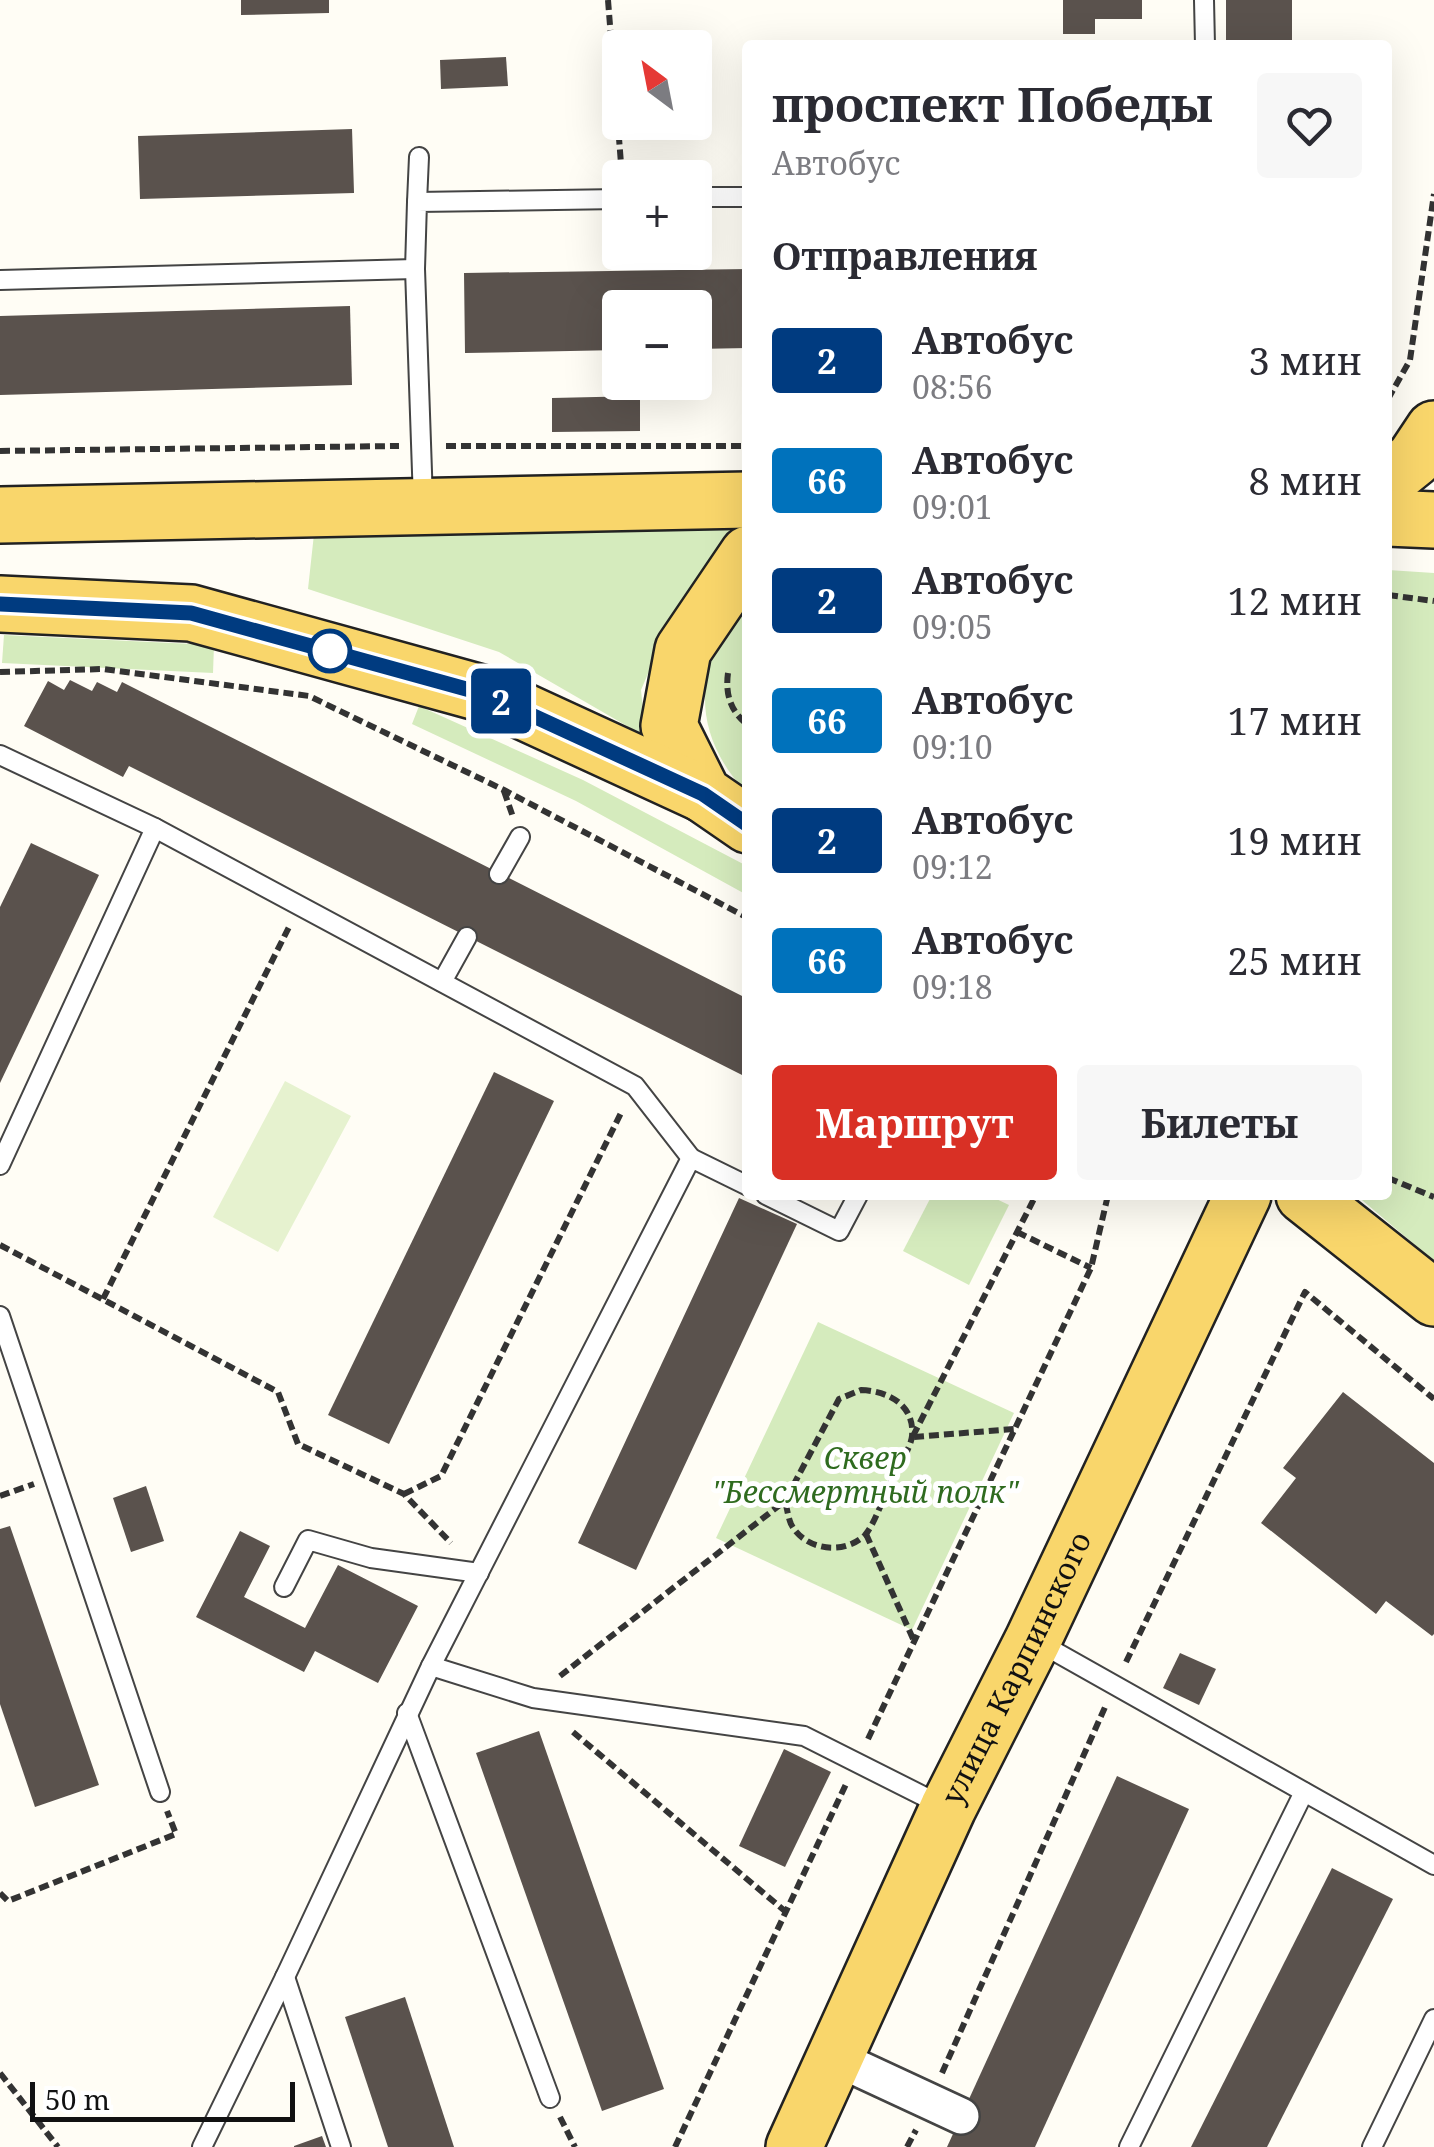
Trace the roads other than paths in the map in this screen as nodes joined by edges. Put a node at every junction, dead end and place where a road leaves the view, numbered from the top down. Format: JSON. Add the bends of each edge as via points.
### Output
{"nodes":[{"id":1,"x":1204,"y":0,"type":"edge"},
{"id":2,"x":1205,"y":40,"type":"edge"},
{"id":3,"x":418,"y":157,"type":"dead end"},
{"id":4,"x":742,"y":197,"type":"edge"},
{"id":5,"x":602,"y":198,"type":"edge"},
{"id":6,"x":712,"y":198,"type":"edge"},
{"id":7,"x":417,"y":202,"type":"junction"},
{"id":8,"x":415,"y":269,"type":"junction"},
{"id":9,"x":0,"y":280,"type":"edge"},
{"id":10,"x":1434,"y":429,"type":"edge"},
{"id":11,"x":1392,"y":477,"type":"edge"},
{"id":12,"x":742,"y":500,"type":"edge"},
{"id":13,"x":423,"y":506,"type":"junction"},
{"id":14,"x":0,"y":516,"type":"edge"},
{"id":15,"x":1392,"y":518,"type":"edge"},
{"id":16,"x":1434,"y":520,"type":"edge"},
{"id":17,"x":742,"y":563,"type":"edge"},
{"id":18,"x":0,"y":604,"type":"edge"},
{"id":19,"x":0,"y":755,"type":"edge"},
{"id":20,"x":703,"y":794,"type":"junction"},
{"id":21,"x":742,"y":821,"type":"edge"},
{"id":22,"x":155,"y":828,"type":"junction"},
{"id":23,"x":520,"y":837,"type":"dead end"},
{"id":24,"x":500,"y":874,"type":"dead end"},
{"id":25,"x":467,"y":937,"type":"dead end"},
{"id":26,"x":442,"y":982,"type":"junction"},
{"id":27,"x":691,"y":1158,"type":"junction"},
{"id":28,"x":0,"y":1165,"type":"edge"},
{"id":29,"x":742,"y":1183,"type":"edge"},
{"id":30,"x":776,"y":1200,"type":"edge"},
{"id":31,"x":855,"y":1200,"type":"edge"},
{"id":32,"x":1241,"y":1200,"type":"edge"},
{"id":33,"x":1310,"y":1200,"type":"edge"},
{"id":34,"x":1434,"y":1298,"type":"edge"},
{"id":35,"x":0,"y":1316,"type":"edge"},
{"id":36,"x":479,"y":1573,"type":"junction"},
{"id":37,"x":284,"y":1588,"type":"dead end"},
{"id":38,"x":1033,"y":1640,"type":"junction"},
{"id":39,"x":431,"y":1666,"type":"junction"},
{"id":40,"x":407,"y":1713,"type":"junction"},
{"id":41,"x":160,"y":1792,"type":"road end"},
{"id":42,"x":1304,"y":1792,"type":"junction"},
{"id":43,"x":948,"y":1808,"type":"junction"},
{"id":44,"x":1434,"y":1865,"type":"edge"},
{"id":45,"x":285,"y":1977,"type":"junction"},
{"id":46,"x":1434,"y":2019,"type":"edge"},
{"id":47,"x":836,"y":2058,"type":"junction"},
{"id":48,"x":550,"y":2098,"type":"dead end"},
{"id":49,"x":945,"y":2108,"type":"road end"},
{"id":50,"x":202,"y":2147,"type":"edge"},
{"id":51,"x":341,"y":2147,"type":"edge"},
{"id":52,"x":794,"y":2147,"type":"edge"},
{"id":53,"x":1129,"y":2147,"type":"edge"},
{"id":54,"x":1372,"y":2147,"type":"edge"}],
"edges":[{"from":1,"to":2,"type":"lane"},
{"from":3,"to":7,"type":"lane"},
{"from":4,"to":6,"type":"lane"},
{"from":5,"to":7,"type":"lane"},
{"from":7,"to":8,"type":"lane"},
{"from":8,"to":9,"type":"lane"},
{"from":8,"to":13,"type":"lane"},
{"from":10,"to":11,"type":"main road"},
{"from":12,"to":13,"type":"main road"},
{"from":13,"to":14,"type":"main road"},
{"from":15,"to":16,"type":"main road"},
{"from":17,"to":20,"type":"main road","via":[[682,650],[669,726]]},
{"from":18,"to":20,"type":"main road","via":[[191,613],[488,695]]},
{"from":19,"to":22,"type":"lane"},
{"from":20,"to":21,"type":"main road"},
{"from":22,"to":26,"type":"lane"},
{"from":22,"to":28,"type":"lane"},
{"from":23,"to":24,"type":"lane"},
{"from":25,"to":26,"type":"lane"},
{"from":26,"to":27,"type":"lane","via":[[634,1086]]},
{"from":27,"to":29,"type":"lane"},
{"from":27,"to":36,"type":"lane"},
{"from":30,"to":31,"type":"lane","via":[[839,1231]]},
{"from":32,"to":38,"type":"main road","name":"улица Карпинского"},
{"from":33,"to":34,"type":"main road"},
{"from":35,"to":41,"type":"lane"},
{"from":36,"to":37,"type":"lane","via":[[371,1558],[308,1540]]},
{"from":36,"to":39,"type":"lane"},
{"from":38,"to":42,"type":"lane"},
{"from":38,"to":43,"type":"main road","name":"улица Карпинского"},
{"from":39,"to":40,"type":"lane"},
{"from":39,"to":43,"type":"lane","via":[[533,1698],[804,1736]]},
{"from":40,"to":45,"type":"lane"},
{"from":40,"to":48,"type":"lane"},
{"from":42,"to":44,"type":"lane"},
{"from":42,"to":53,"type":"lane"},
{"from":43,"to":47,"type":"main road","name":"улица Карпинского"},
{"from":45,"to":50,"type":"lane"},
{"from":45,"to":51,"type":"lane"},
{"from":46,"to":54,"type":"lane"},
{"from":47,"to":49,"type":"street"},
{"from":47,"to":52,"type":"main road","name":"улица Карпинского"}]}
